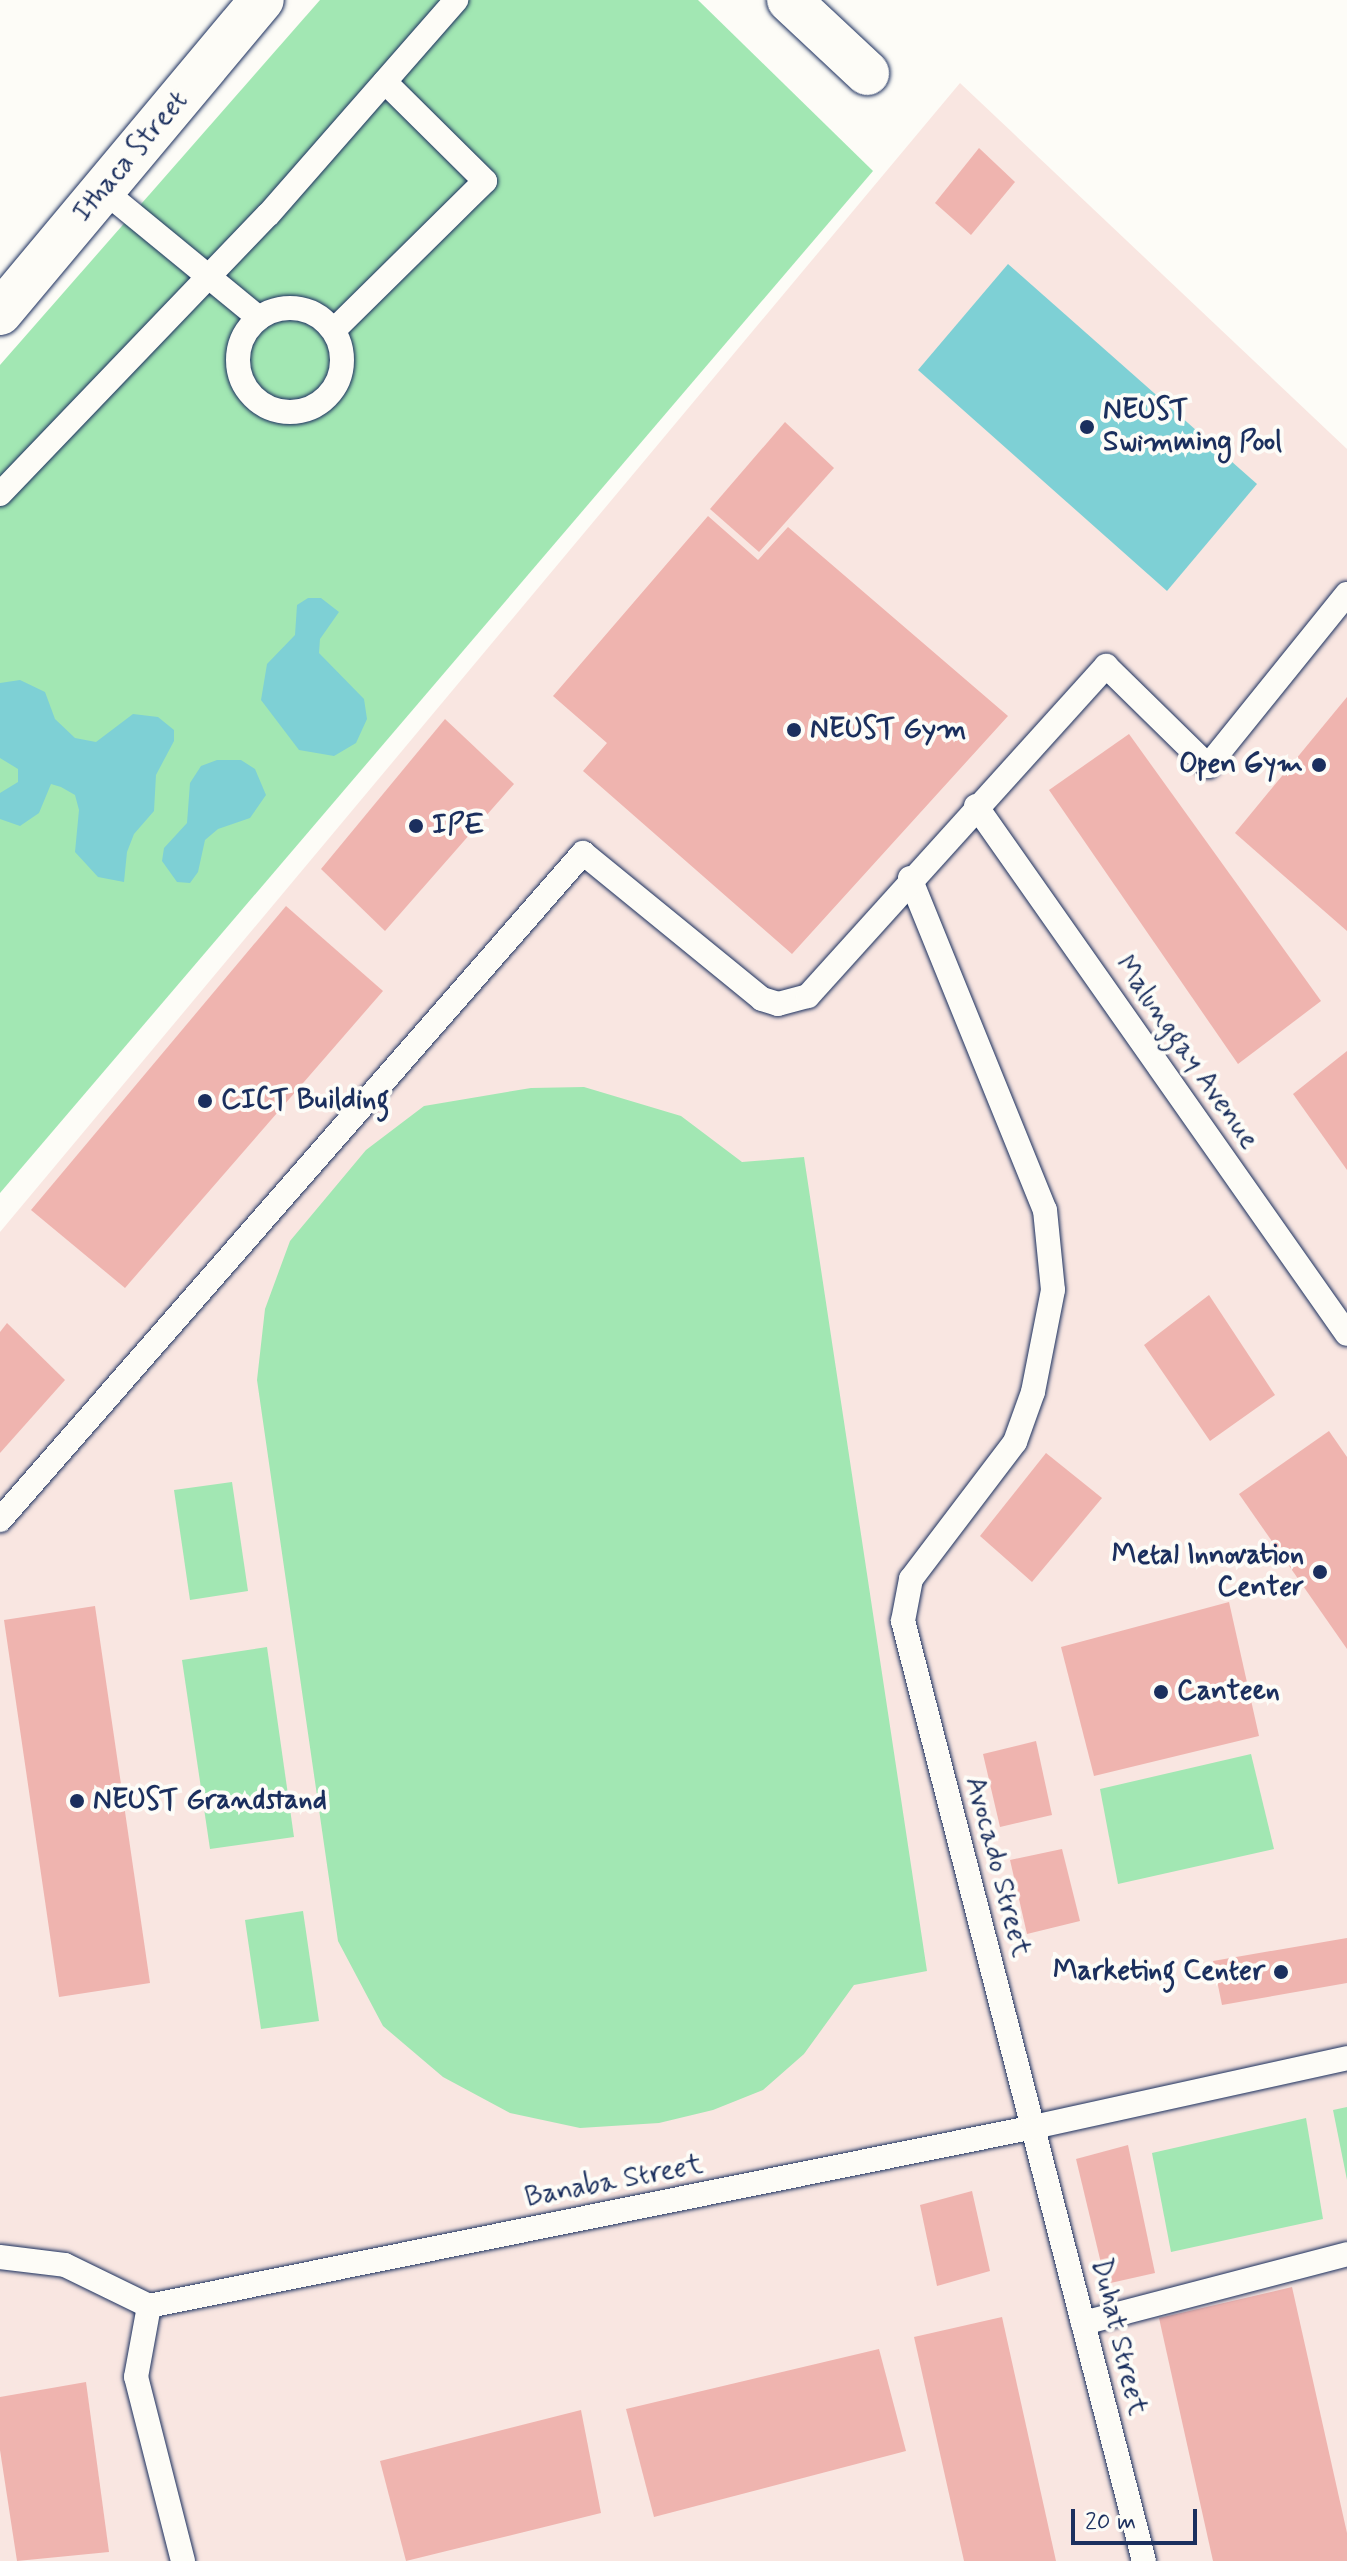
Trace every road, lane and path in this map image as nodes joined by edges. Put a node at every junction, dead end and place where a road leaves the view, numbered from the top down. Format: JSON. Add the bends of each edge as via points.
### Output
{"nodes":[{"id":1,"x":262,"y":0,"type":"edge"},
{"id":2,"x":456,"y":0,"type":"edge"},
{"id":3,"x":789,"y":0,"type":"edge"},
{"id":4,"x":867,"y":73,"type":"dead end"},
{"id":5,"x":385,"y":82,"type":"junction"},
{"id":6,"x":103,"y":190,"type":"junction"},
{"id":7,"x":209,"y":276,"type":"junction"},
{"id":8,"x":0,"y":313,"type":"edge"},
{"id":9,"x":259,"y":318,"type":"junction"},
{"id":10,"x":334,"y":330,"type":"junction"},
{"id":11,"x":0,"y":494,"type":"edge"},
{"id":12,"x":1347,"y":594,"type":"edge"},
{"id":13,"x":976,"y":806,"type":"junction"},
{"id":14,"x":910,"y":878,"type":"junction"},
{"id":15,"x":1347,"y":1334,"type":"edge"},
{"id":16,"x":0,"y":1520,"type":"edge"},
{"id":17,"x":1347,"y":2058,"type":"edge"},
{"id":18,"x":1034,"y":2127,"type":"junction"},
{"id":19,"x":1347,"y":2254,"type":"edge"},
{"id":20,"x":0,"y":2257,"type":"edge"},
{"id":21,"x":149,"y":2306,"type":"junction"},
{"id":22,"x":1083,"y":2323,"type":"junction"},
{"id":23,"x":183,"y":2561,"type":"edge"},
{"id":24,"x":1144,"y":2561,"type":"edge"}],
"edges":[{"from":1,"to":6,"type":"street","name":"Ithaca Street"},
{"from":2,"to":5,"type":"lane"},
{"from":3,"to":4,"type":"street"},
{"from":5,"to":7,"type":"lane"},
{"from":5,"to":10,"type":"lane","via":[[485,181]]},
{"from":6,"to":7,"type":"lane"},
{"from":6,"to":8,"type":"street","name":"Ithaca Street"},
{"from":7,"to":9,"type":"lane"},
{"from":7,"to":11,"type":"lane"},
{"from":9,"to":10,"type":"lane","via":[[274,310],[307,310]]},
{"from":9,"to":10,"type":"lane","via":[[240,347],[243,382],[266,407],[284,412],[318,405],[340,379],[343,363]]},
{"from":12,"to":13,"type":"lane","via":[[1208,766],[1106,666]]},
{"from":13,"to":14,"type":"lane"},
{"from":13,"to":15,"type":"lane","name":"Malunggay Avenue"},
{"from":14,"to":16,"type":"lane","via":[[808,996],[778,1004],[762,999],[583,853]]},
{"from":14,"to":18,"type":"lane","name":"Avocado Street","via":[[1045,1210],[1053,1290],[1040,1365],[1015,1442],[911,1579],[903,1621]]},
{"from":17,"to":18,"type":"lane","name":"Banaba Street"},
{"from":18,"to":21,"type":"lane","name":"Banaba Street"},
{"from":18,"to":22,"type":"lane","name":"Duhat Street"},
{"from":19,"to":22,"type":"lane"},
{"from":20,"to":21,"type":"lane","via":[[65,2265]]},
{"from":21,"to":23,"type":"lane","via":[[136,2377]]},
{"from":22,"to":24,"type":"lane","name":"Duhat Street"}]}
